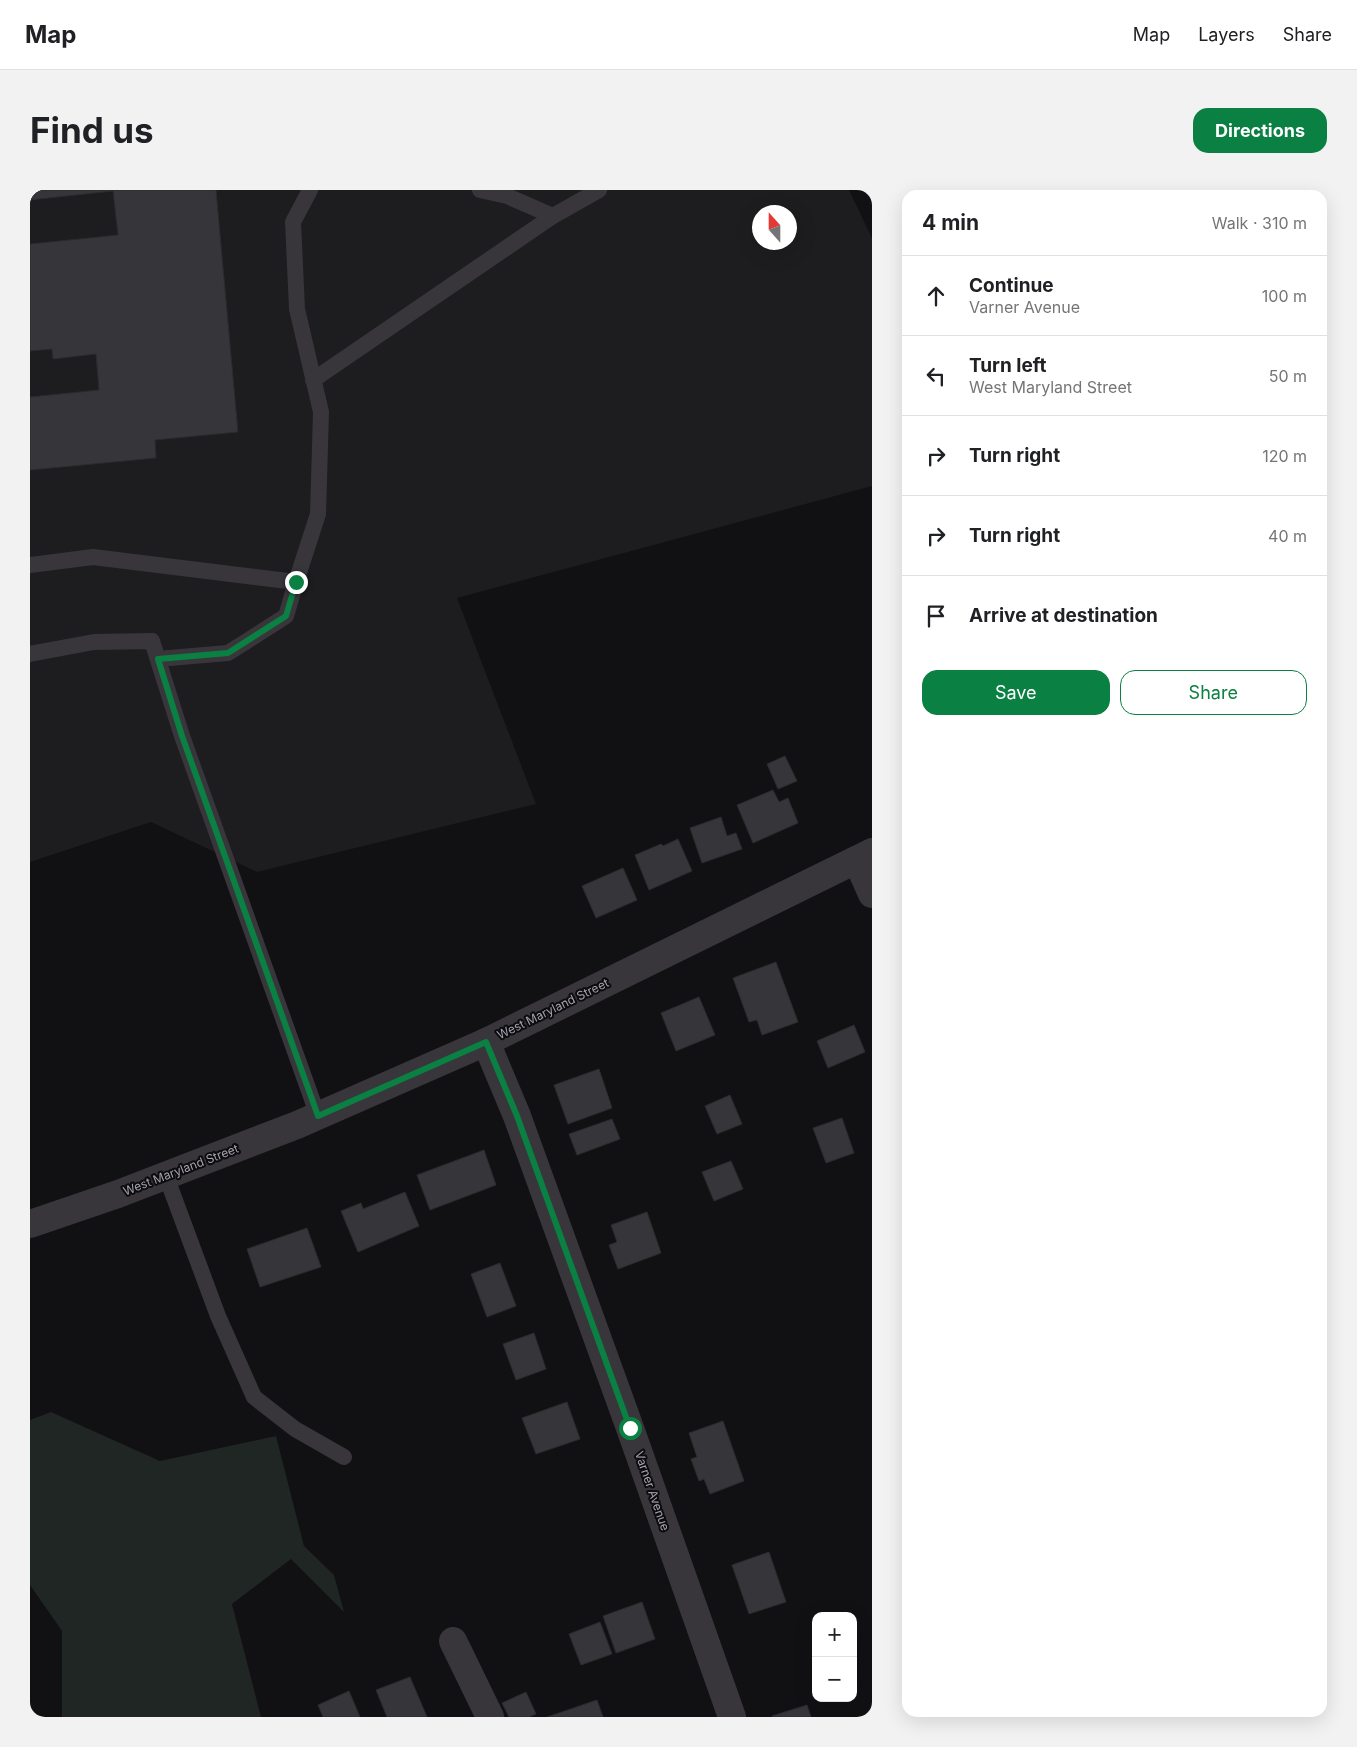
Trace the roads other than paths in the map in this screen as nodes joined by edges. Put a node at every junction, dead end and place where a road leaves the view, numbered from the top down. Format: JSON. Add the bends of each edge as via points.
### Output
{"nodes":[{"id":1,"x":310,"y":190,"type":"edge"},
{"id":2,"x":480,"y":190,"type":"edge"},
{"id":3,"x":599,"y":190,"type":"edge"},
{"id":4,"x":553,"y":216,"type":"junction"},
{"id":5,"x":313,"y":380,"type":"junction"},
{"id":6,"x":30,"y":565,"type":"edge"},
{"id":7,"x":296,"y":582,"type":"junction"},
{"id":8,"x":30,"y":654,"type":"edge"},
{"id":9,"x":158,"y":659,"type":"junction"},
{"id":10,"x":865,"y":856,"type":"edge"},
{"id":11,"x":872,"y":894,"type":"edge"},
{"id":12,"x":486,"y":1042,"type":"junction"},
{"id":13,"x":318,"y":1116,"type":"junction"},
{"id":14,"x":166,"y":1176,"type":"junction"},
{"id":15,"x":30,"y":1224,"type":"edge"},
{"id":16,"x":344,"y":1457,"type":"dead end"},
{"id":17,"x":453,"y":1641,"type":"dead end"},
{"id":18,"x":490,"y":1717,"type":"edge"},
{"id":19,"x":732,"y":1717,"type":"edge"}],
"edges":[{"from":1,"to":5,"type":"lane","via":[[293,222],[297,309]]},
{"from":2,"to":4,"type":"lane","via":[[507,196]]},
{"from":3,"to":4,"type":"lane"},
{"from":4,"to":5,"type":"lane"},
{"from":5,"to":7,"type":"lane","via":[[320,412],[318,514]]},
{"from":6,"to":7,"type":"lane","via":[[94,557]]},
{"from":7,"to":9,"type":"lane","via":[[286,616],[228,653]]},
{"from":8,"to":9,"type":"lane","via":[[94,642],[152,641]]},
{"from":9,"to":13,"type":"lane","via":[[182,736]]},
{"from":10,"to":11,"type":"street"},
{"from":10,"to":12,"type":"street","name":"West Maryland Street"},
{"from":12,"to":13,"type":"street","name":"West Maryland Street"},
{"from":12,"to":19,"type":"street","name":"Varner Avenue","via":[[517,1116]]},
{"from":13,"to":14,"type":"street","name":"West Maryland Street"},
{"from":14,"to":15,"type":"street","name":"West Maryland Street"},
{"from":14,"to":16,"type":"lane","via":[[218,1316],[254,1397],[296,1429]]},
{"from":17,"to":18,"type":"street"}]}
